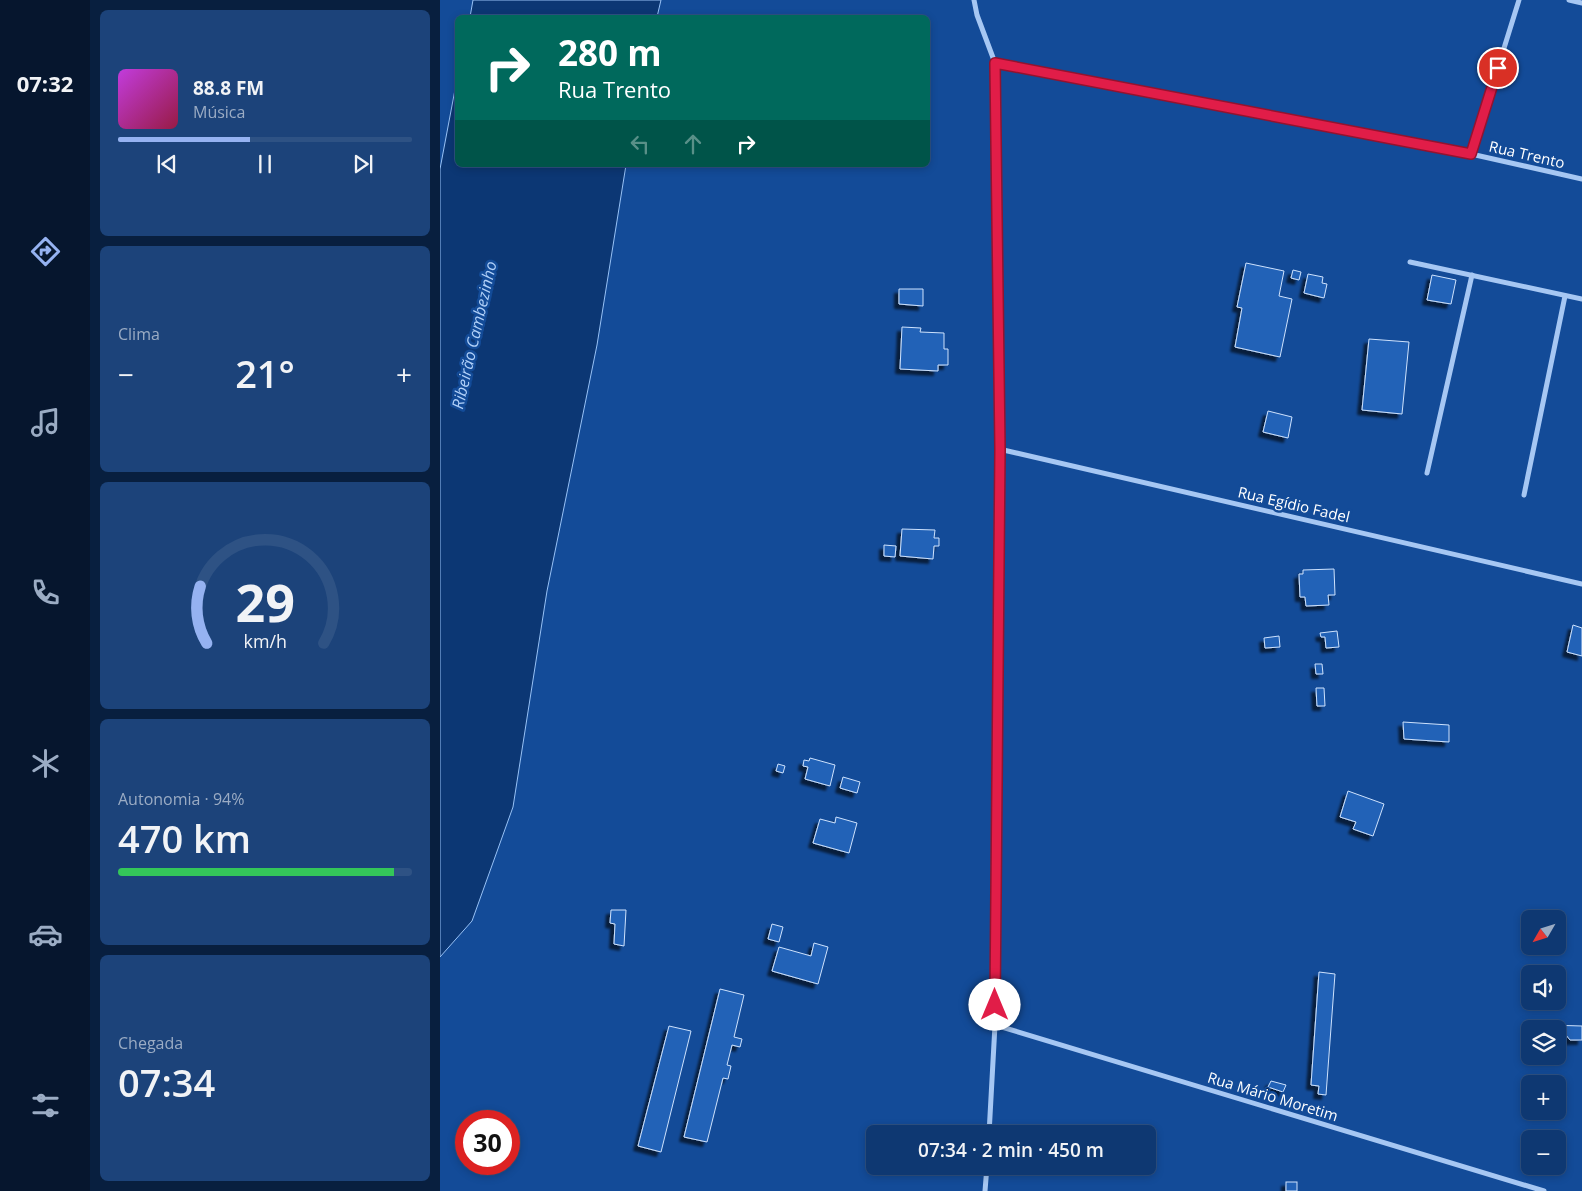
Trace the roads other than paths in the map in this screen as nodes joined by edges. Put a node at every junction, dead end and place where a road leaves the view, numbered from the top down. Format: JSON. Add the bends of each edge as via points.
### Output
{"nodes":[{"id":1,"x":974,"y":0,"type":"edge"},
{"id":2,"x":1519,"y":0,"type":"edge"},
{"id":3,"x":1569,"y":0,"type":"edge"},
{"id":4,"x":1582,"y":3,"type":"edge"},
{"id":5,"x":995,"y":63,"type":"junction"},
{"id":6,"x":1471,"y":154,"type":"junction"},
{"id":7,"x":1582,"y":179,"type":"edge"},
{"id":8,"x":1410,"y":262,"type":"dead end"},
{"id":9,"x":1472,"y":275,"type":"junction"},
{"id":10,"x":1565,"y":296,"type":"junction"},
{"id":11,"x":1582,"y":299,"type":"edge"},
{"id":12,"x":1000,"y":449,"type":"junction"},
{"id":13,"x":1427,"y":474,"type":"dead end"},
{"id":14,"x":1524,"y":495,"type":"dead end"},
{"id":15,"x":1582,"y":584,"type":"edge"},
{"id":16,"x":995,"y":1025,"type":"junction"},
{"id":17,"x":989,"y":1125,"type":"edge"},
{"id":18,"x":987,"y":1175,"type":"edge"},
{"id":19,"x":986,"y":1191,"type":"edge"},
{"id":20,"x":1544,"y":1191,"type":"edge"}],
"edges":[{"from":1,"to":5,"type":"street"},
{"from":2,"to":6,"type":"street"},
{"from":3,"to":4,"type":"street"},
{"from":5,"to":6,"type":"street","name":"Rua Trento"},
{"from":5,"to":12,"type":"street"},
{"from":6,"to":7,"type":"street","name":"Rua Trento"},
{"from":8,"to":9,"type":"street"},
{"from":9,"to":10,"type":"street"},
{"from":9,"to":13,"type":"street"},
{"from":10,"to":11,"type":"street"},
{"from":10,"to":14,"type":"street"},
{"from":12,"to":15,"type":"street","name":"Rua Egídio Fadel"},
{"from":12,"to":16,"type":"street"},
{"from":16,"to":17,"type":"street"},
{"from":16,"to":20,"type":"street","name":"Rua Mário Moretim"},
{"from":18,"to":19,"type":"street"}]}
